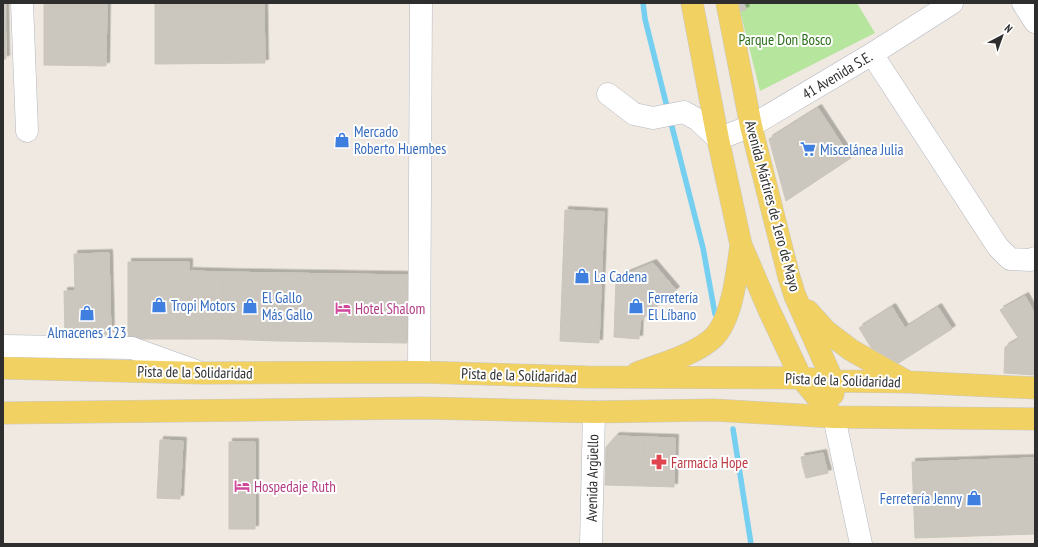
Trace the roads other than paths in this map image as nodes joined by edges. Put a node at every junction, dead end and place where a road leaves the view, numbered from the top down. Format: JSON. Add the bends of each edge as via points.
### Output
{"nodes":[{"id":1,"x":22,"y":3,"type":"edge"},
{"id":2,"x":421,"y":3,"type":"edge"},
{"id":3,"x":692,"y":3,"type":"edge"},
{"id":4,"x":727,"y":3,"type":"edge"},
{"id":5,"x":952,"y":3,"type":"edge"},
{"id":6,"x":1023,"y":3,"type":"edge"},
{"id":7,"x":1035,"y":22,"type":"edge"},
{"id":8,"x":872,"y":54,"type":"junction"},
{"id":9,"x":608,"y":94,"type":"dead end"},
{"id":10,"x":751,"y":126,"type":"junction"},
{"id":11,"x":27,"y":130,"type":"dead end"},
{"id":12,"x":718,"y":139,"type":"junction"},
{"id":13,"x":741,"y":245,"type":"junction"},
{"id":14,"x":1035,"y":258,"type":"edge"},
{"id":15,"x":795,"y":296,"type":"junction"},
{"id":16,"x":3,"y":346,"type":"edge"},
{"id":17,"x":3,"y":368,"type":"edge"},
{"id":18,"x":419,"y":372,"type":"junction"},
{"id":19,"x":201,"y":373,"type":"junction"},
{"id":20,"x":627,"y":378,"type":"junction"},
{"id":21,"x":801,"y":378,"type":"junction"},
{"id":22,"x":833,"y":381,"type":"junction"},
{"id":23,"x":909,"y":382,"type":"junction"},
{"id":24,"x":1035,"y":388,"type":"edge"},
{"id":25,"x":594,"y":412,"type":"junction"},
{"id":26,"x":3,"y":413,"type":"edge"},
{"id":27,"x":834,"y":417,"type":"junction"},
{"id":28,"x":1035,"y":419,"type":"edge"},
{"id":29,"x":591,"y":544,"type":"edge"},
{"id":30,"x":861,"y":544,"type":"edge"}],
"edges":[{"from":1,"to":11,"type":"street"},
{"from":2,"to":18,"type":"street"},
{"from":3,"to":12,"type":"main road"},
{"from":4,"to":10,"type":"main road","name":"Avenida Mártires de 1ero de Mayo"},
{"from":5,"to":8,"type":"street","name":"41 Avenida S.E."},
{"from":6,"to":7,"type":"street"},
{"from":8,"to":10,"type":"street","name":"41 Avenida S.E."},
{"from":8,"to":14,"type":"street","via":[[998,247],[1010,259]]},
{"from":9,"to":12,"type":"street","via":[[634,114],[653,118],[684,112],[698,120]]},
{"from":10,"to":12,"type":"street","name":"41 Avenida S.E."},
{"from":10,"to":15,"type":"main road","name":"Avenida Mártires de 1ero de Mayo"},
{"from":12,"to":13,"type":"main road"},
{"from":13,"to":20,"type":"main road","via":[[733,295],[724,321],[715,336],[695,350]]},
{"from":13,"to":21,"type":"main road"},
{"from":15,"to":22,"type":"main road","name":"Avenida Mártires de 1ero de Mayo"},
{"from":15,"to":23,"type":"main road","via":[[826,332],[851,350]]},
{"from":16,"to":19,"type":"street","via":[[132,348]]},
{"from":17,"to":19,"type":"main road","name":"Pista de la Solidaridad"},
{"from":18,"to":19,"type":"main road","name":"Pista de la Solidaridad"},
{"from":18,"to":20,"type":"main road","name":"Pista de la Solidaridad"},
{"from":20,"to":21,"type":"main road","name":"Pista de la Solidaridad"},
{"from":21,"to":22,"type":"main road","name":"Pista de la Solidaridad"},
{"from":21,"to":27,"type":"main road"},
{"from":22,"to":23,"type":"main road","name":"Pista de la Solidaridad"},
{"from":22,"to":27,"type":"main road","name":"Avenida Mártires de 1ero de Mayo"},
{"from":23,"to":24,"type":"main road","name":"Pista de la Solidaridad"},
{"from":25,"to":26,"type":"main road","via":[[423,408]]},
{"from":25,"to":27,"type":"main road","via":[[713,410]]},
{"from":25,"to":29,"type":"street","name":"Avenida Argüello"},
{"from":27,"to":28,"type":"main road"},
{"from":27,"to":30,"type":"street"}]}
